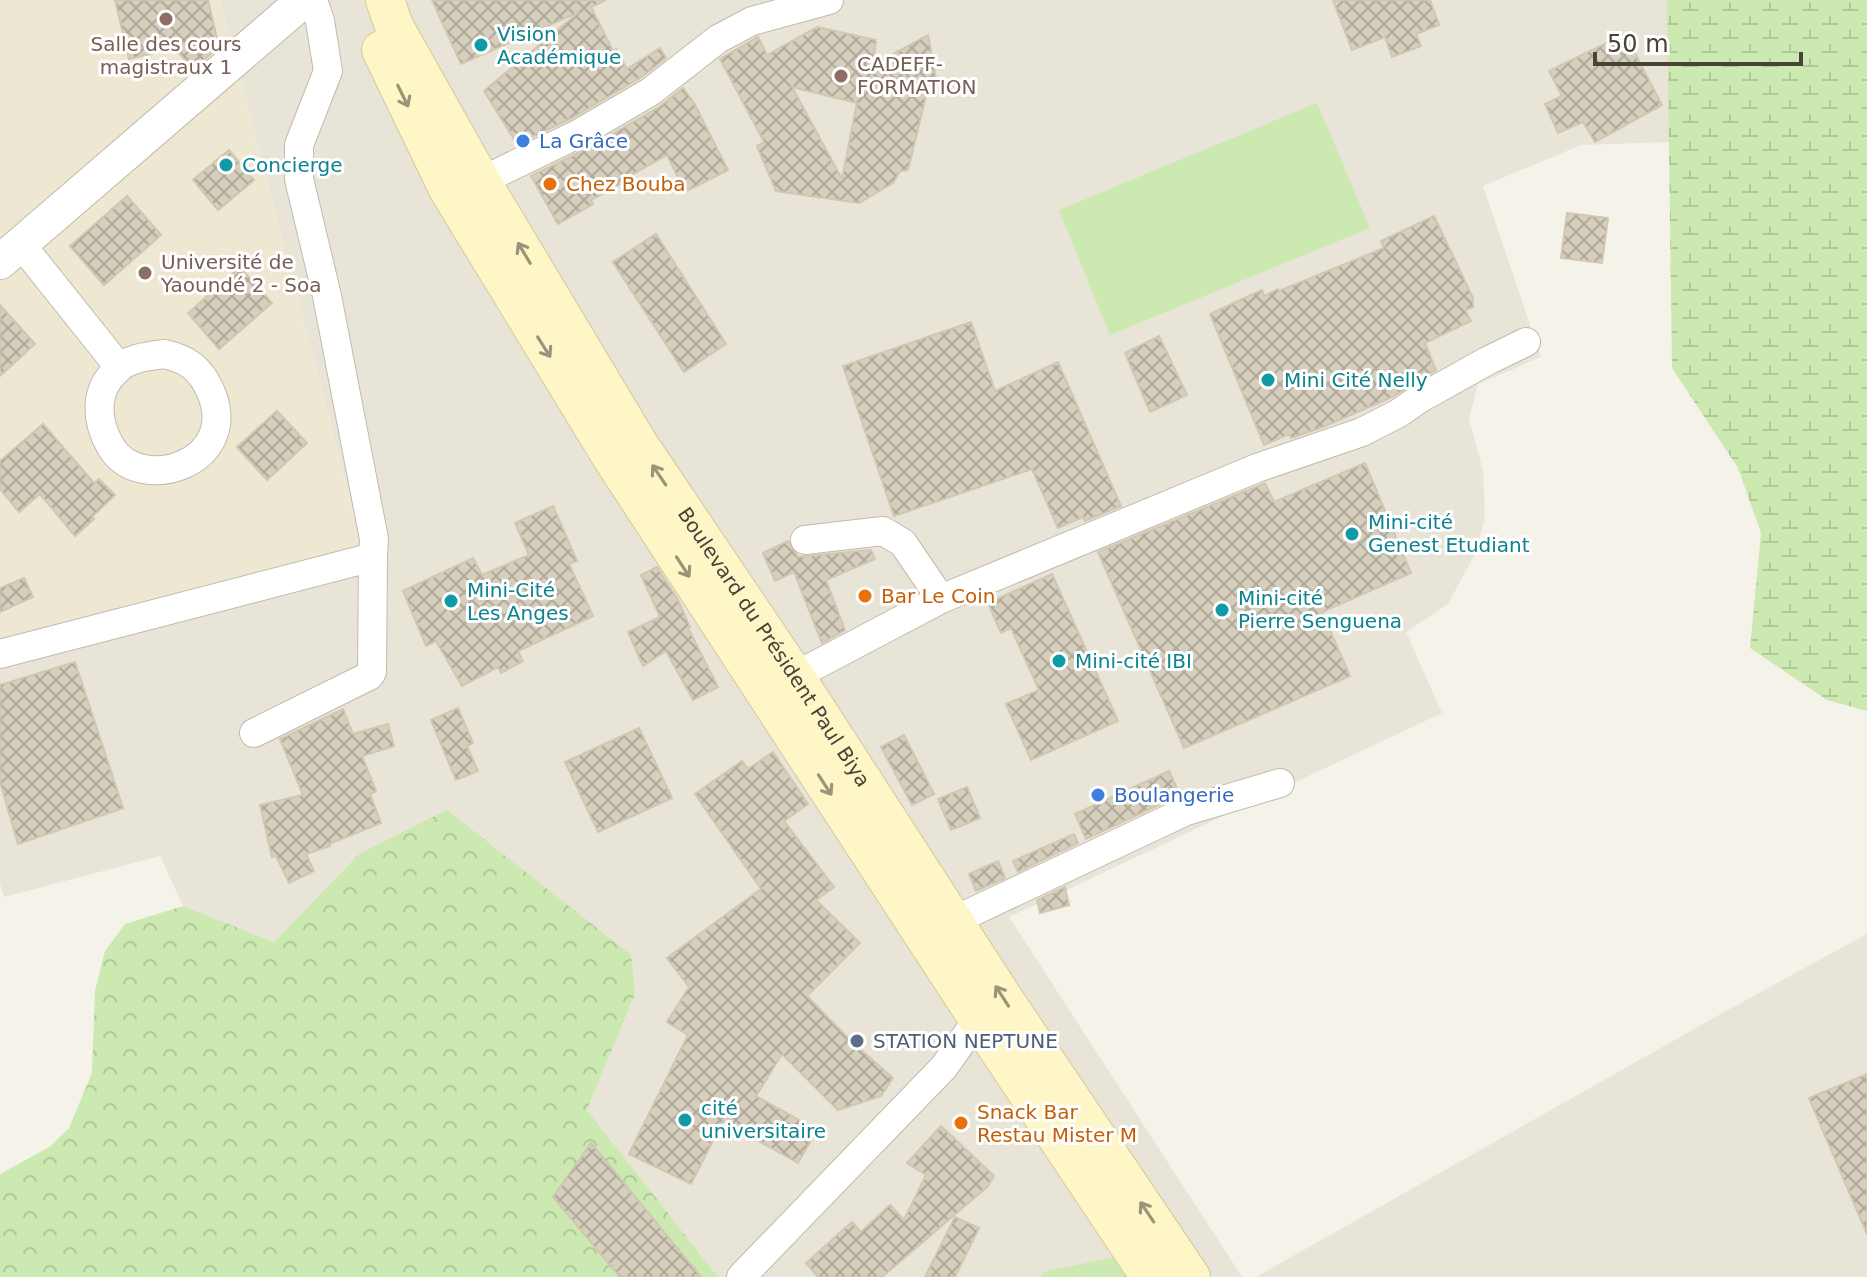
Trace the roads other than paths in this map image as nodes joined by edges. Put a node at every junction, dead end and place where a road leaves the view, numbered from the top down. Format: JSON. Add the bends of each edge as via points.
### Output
{"nodes":[{"id":1,"x":304,"y":0,"type":"edge"},
{"id":2,"x":313,"y":0,"type":"edge"},
{"id":3,"x":359,"y":0,"type":"edge"},
{"id":4,"x":385,"y":0,"type":"edge"},
{"id":5,"x":829,"y":0,"type":"edge"},
{"id":6,"x":481,"y":181,"type":"junction"},
{"id":7,"x":10,"y":252,"type":"edge"},
{"id":8,"x":1526,"y":342,"type":"dead end"},
{"id":9,"x":119,"y":367,"type":"junction"},
{"id":10,"x":805,"y":540,"type":"dead end"},
{"id":11,"x":373,"y":557,"type":"junction"},
{"id":12,"x":941,"y":599,"type":"junction"},
{"id":13,"x":0,"y":654,"type":"edge"},
{"id":14,"x":795,"y":676,"type":"junction"},
{"id":15,"x":254,"y":733,"type":"dead end"},
{"id":16,"x":1280,"y":783,"type":"dead end"},
{"id":17,"x":953,"y":921,"type":"junction"},
{"id":18,"x":978,"y":1019,"type":"junction"},
{"id":19,"x":741,"y":1277,"type":"edge"},
{"id":20,"x":1150,"y":1277,"type":"edge"},
{"id":21,"x":1191,"y":1277,"type":"edge"}],
"edges":[{"from":1,"to":7,"type":"street"},
{"from":2,"to":11,"type":"street","via":[[328,71],[299,145],[299,179],[333,325],[374,539]]},
{"from":3,"to":18,"type":"main road","name":"Boulevard du Président Paul Biya","one_way":true,"via":[[456,203],[612,458]]},
{"from":4,"to":6,"type":"main road","name":"Boulevard du Président Paul Biya","via":[[394,26]]},
{"from":5,"to":6,"type":"street","via":[[740,27],[650,92]]},
{"from":14,"to":6,"type":"main road","name":"Boulevard du Président Paul Biya","one_way":true,"via":[[638,443]]},
{"from":7,"to":9,"type":"street"},
{"from":8,"to":12,"type":"street","via":[[1362,432],[1257,468]]},
{"from":9,"to":9,"type":"street","via":[[99,403],[98,418],[113,451],[125,463],[147,470],[166,470],[198,457],[213,441],[217,424],[217,409],[202,375],[183,358],[164,354]]},
{"from":10,"to":12,"type":"street","via":[[883,531],[903,543]]},
{"from":11,"to":13,"type":"street"},
{"from":11,"to":15,"type":"street","via":[[372,672]]},
{"from":12,"to":14,"type":"street"},
{"from":14,"to":17,"type":"main road","name":"Boulevard du Président Paul Biya"},
{"from":16,"to":17,"type":"street","via":[[1186,811]]},
{"from":21,"to":17,"type":"main road","name":"Boulevard du Président Paul Biya","one_way":true},
{"from":18,"to":19,"type":"street","via":[[944,1067]]},
{"from":18,"to":20,"type":"main road","name":"Boulevard du Président Paul Biya"}]}
